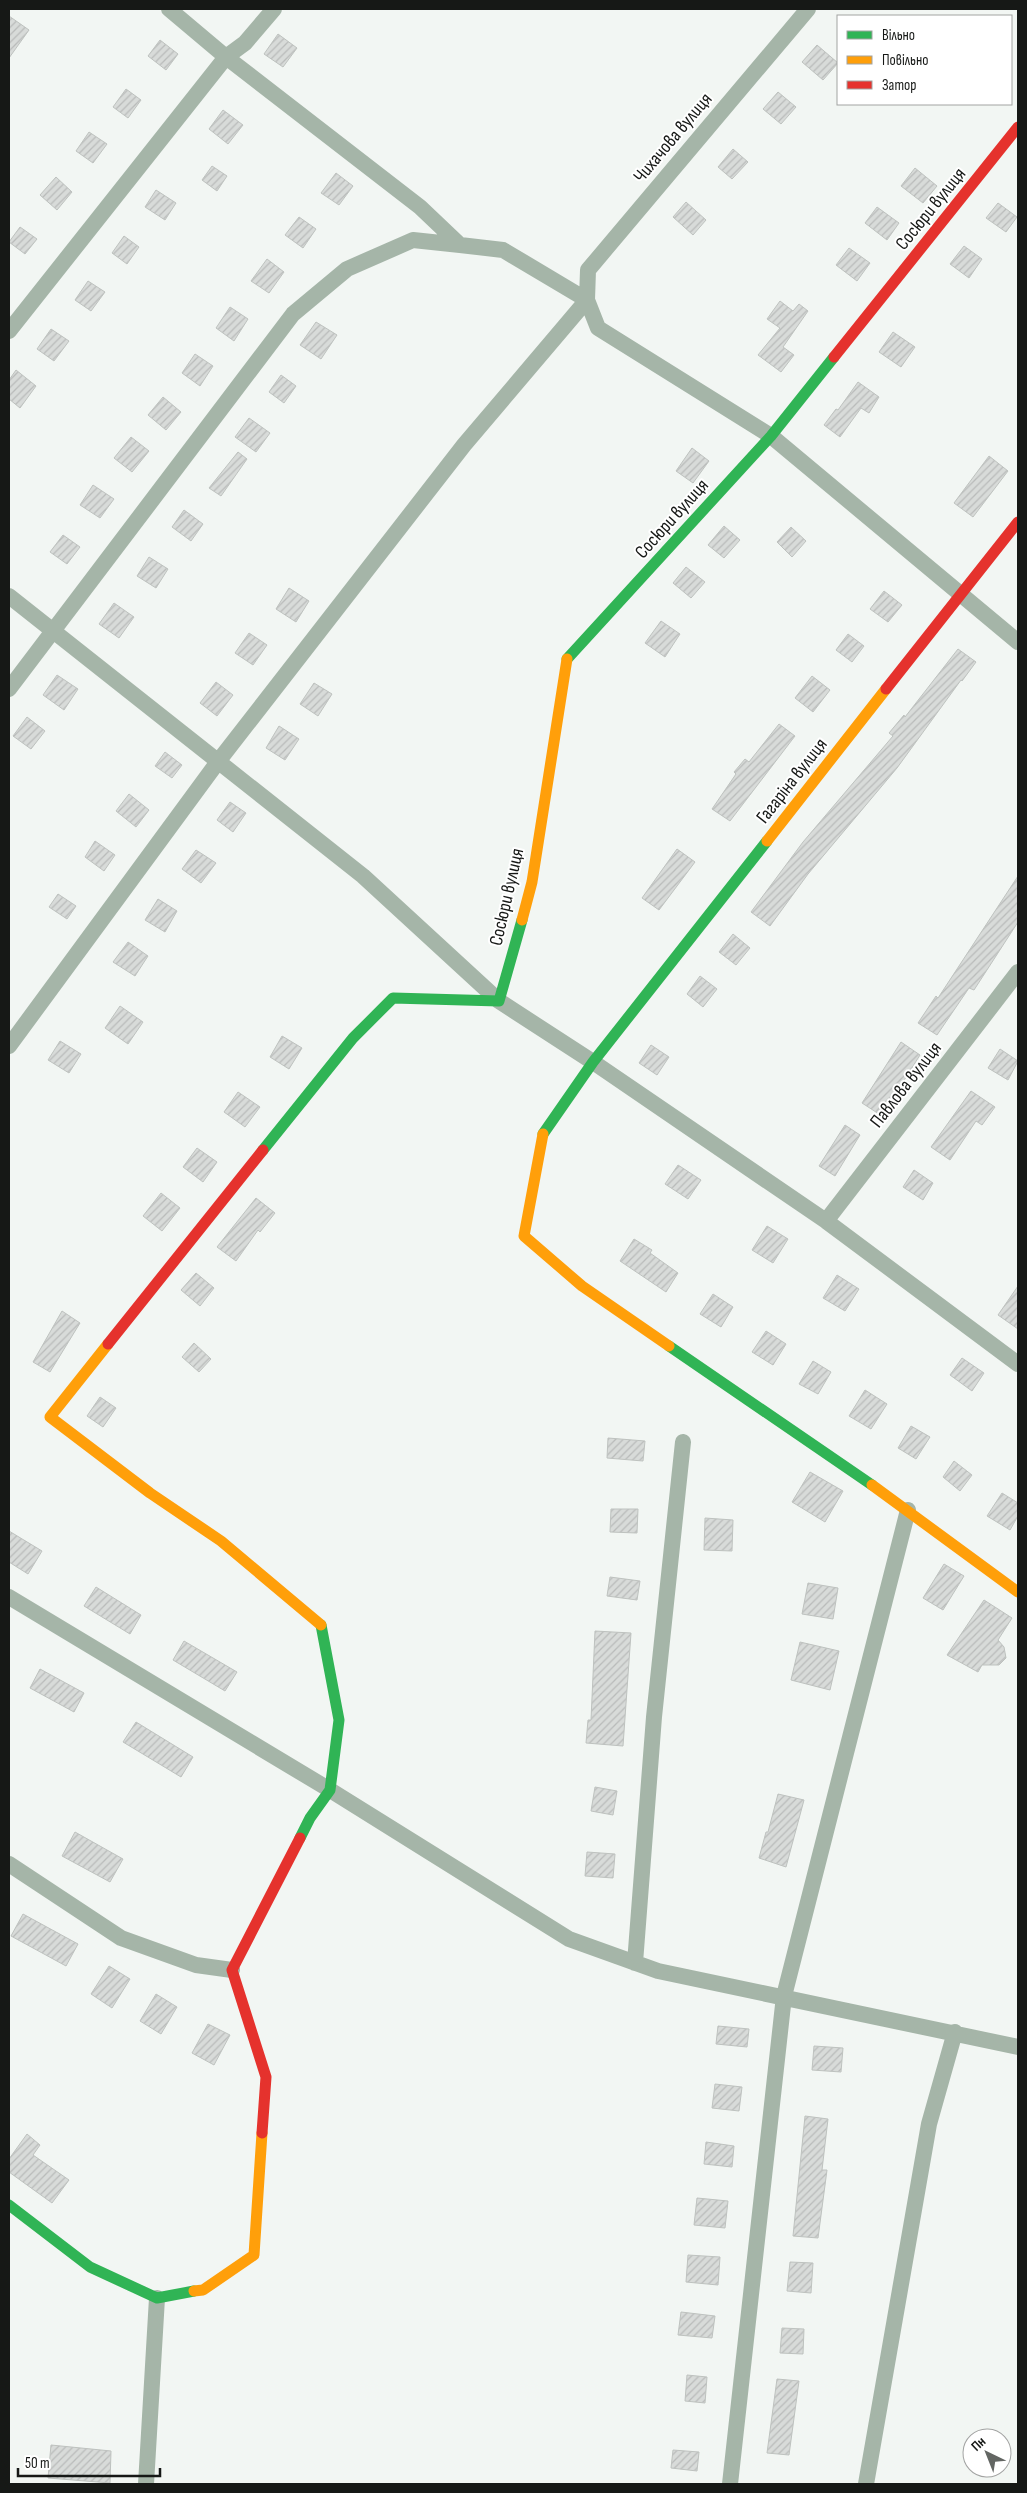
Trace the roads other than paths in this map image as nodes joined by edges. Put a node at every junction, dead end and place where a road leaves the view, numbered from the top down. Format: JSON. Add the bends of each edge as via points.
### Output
{"nodes":[{"id":1,"x":169,"y":9,"type":"edge"},
{"id":2,"x":274,"y":9,"type":"edge"},
{"id":3,"x":808,"y":9,"type":"edge"},
{"id":4,"x":226,"y":57,"type":"junction"},
{"id":5,"x":1018,"y":127,"type":"edge"},
{"id":6,"x":460,"y":245,"type":"junction"},
{"id":7,"x":587,"y":300,"type":"junction"},
{"id":8,"x":9,"y":330,"type":"edge"},
{"id":9,"x":771,"y":436,"type":"junction"},
{"id":10,"x":1018,"y":522,"type":"edge"},
{"id":11,"x":962,"y":593,"type":"junction"},
{"id":12,"x":9,"y":596,"type":"edge"},
{"id":13,"x":52,"y":632,"type":"junction"},
{"id":14,"x":1018,"y":642,"type":"edge"},
{"id":15,"x":9,"y":689,"type":"edge"},
{"id":16,"x":218,"y":763,"type":"junction"},
{"id":17,"x":1018,"y":972,"type":"edge"},
{"id":18,"x":499,"y":1001,"type":"junction"},
{"id":19,"x":9,"y":1046,"type":"edge"},
{"id":20,"x":593,"y":1062,"type":"junction"},
{"id":21,"x":826,"y":1222,"type":"junction"},
{"id":22,"x":1018,"y":1364,"type":"edge"},
{"id":23,"x":683,"y":1442,"type":"dead end"},
{"id":24,"x":908,"y":1510,"type":"junction"},
{"id":25,"x":1018,"y":1592,"type":"edge"},
{"id":26,"x":9,"y":1596,"type":"edge"},
{"id":27,"x":330,"y":1790,"type":"junction"},
{"id":28,"x":9,"y":1864,"type":"edge"},
{"id":29,"x":635,"y":1963,"type":"junction"},
{"id":30,"x":232,"y":1970,"type":"junction"},
{"id":31,"x":784,"y":1996,"type":"junction"},
{"id":32,"x":955,"y":2032,"type":"junction"},
{"id":33,"x":1018,"y":2046,"type":"edge"},
{"id":34,"x":9,"y":2205,"type":"edge"},
{"id":35,"x":157,"y":2298,"type":"junction"},
{"id":36,"x":146,"y":2484,"type":"edge"},
{"id":37,"x":730,"y":2484,"type":"edge"},
{"id":38,"x":866,"y":2484,"type":"edge"}],
"edges":[{"from":1,"to":4,"type":"street"},
{"from":2,"to":4,"type":"street","via":[[245,43]]},
{"from":3,"to":7,"type":"street","name":"Чихачова вулиця","via":[[588,270]]},
{"from":4,"to":6,"type":"street","via":[[420,207]]},
{"from":4,"to":8,"type":"street"},
{"from":5,"to":9,"type":"street","name":"Сосюри вулиця"},
{"from":6,"to":7,"type":"street","via":[[503,250]]},
{"from":6,"to":13,"type":"street","via":[[413,240],[346,269],[293,314]]},
{"from":7,"to":9,"type":"street","via":[[598,328]]},
{"from":7,"to":16,"type":"street","via":[[464,445]]},
{"from":9,"to":11,"type":"street"},
{"from":9,"to":18,"type":"street","name":"Сосюри вулиця","via":[[566,661],[532,882]]},
{"from":10,"to":11,"type":"street","name":"Гагаріна вулиця"},
{"from":11,"to":14,"type":"street"},
{"from":11,"to":20,"type":"street","name":"Гагаріна вулиця"},
{"from":12,"to":13,"type":"street"},
{"from":13,"to":15,"type":"street"},
{"from":13,"to":16,"type":"street"},
{"from":16,"to":18,"type":"street","via":[[363,876]]},
{"from":16,"to":19,"type":"street"},
{"from":17,"to":21,"type":"street","name":"Павлова вулиця"},
{"from":18,"to":20,"type":"street"},
{"from":18,"to":27,"type":"street","via":[[393,998],[353,1038],[50,1417],[150,1493],[221,1540],[321,1625],[339,1720]]},
{"from":20,"to":21,"type":"street"},
{"from":20,"to":24,"type":"street","name":"Гагаріна вулиця","via":[[544,1130],[524,1236],[582,1286]]},
{"from":21,"to":22,"type":"street"},
{"from":23,"to":29,"type":"street","via":[[654,1717]]},
{"from":24,"to":25,"type":"street"},
{"from":24,"to":31,"type":"street"},
{"from":26,"to":27,"type":"street"},
{"from":27,"to":29,"type":"street","via":[[569,1939]]},
{"from":27,"to":30,"type":"street","via":[[310,1818]]},
{"from":28,"to":30,"type":"street","via":[[120,1938],[196,1965]]},
{"from":29,"to":31,"type":"street","via":[[658,1971]]},
{"from":30,"to":35,"type":"street","via":[[266,2078],[254,2255],[203,2290]]},
{"from":31,"to":32,"type":"street"},
{"from":31,"to":37,"type":"street"},
{"from":32,"to":33,"type":"street"},
{"from":32,"to":38,"type":"street","via":[[930,2124]]},
{"from":34,"to":35,"type":"street","via":[[90,2267]]},
{"from":35,"to":36,"type":"street"}]}
